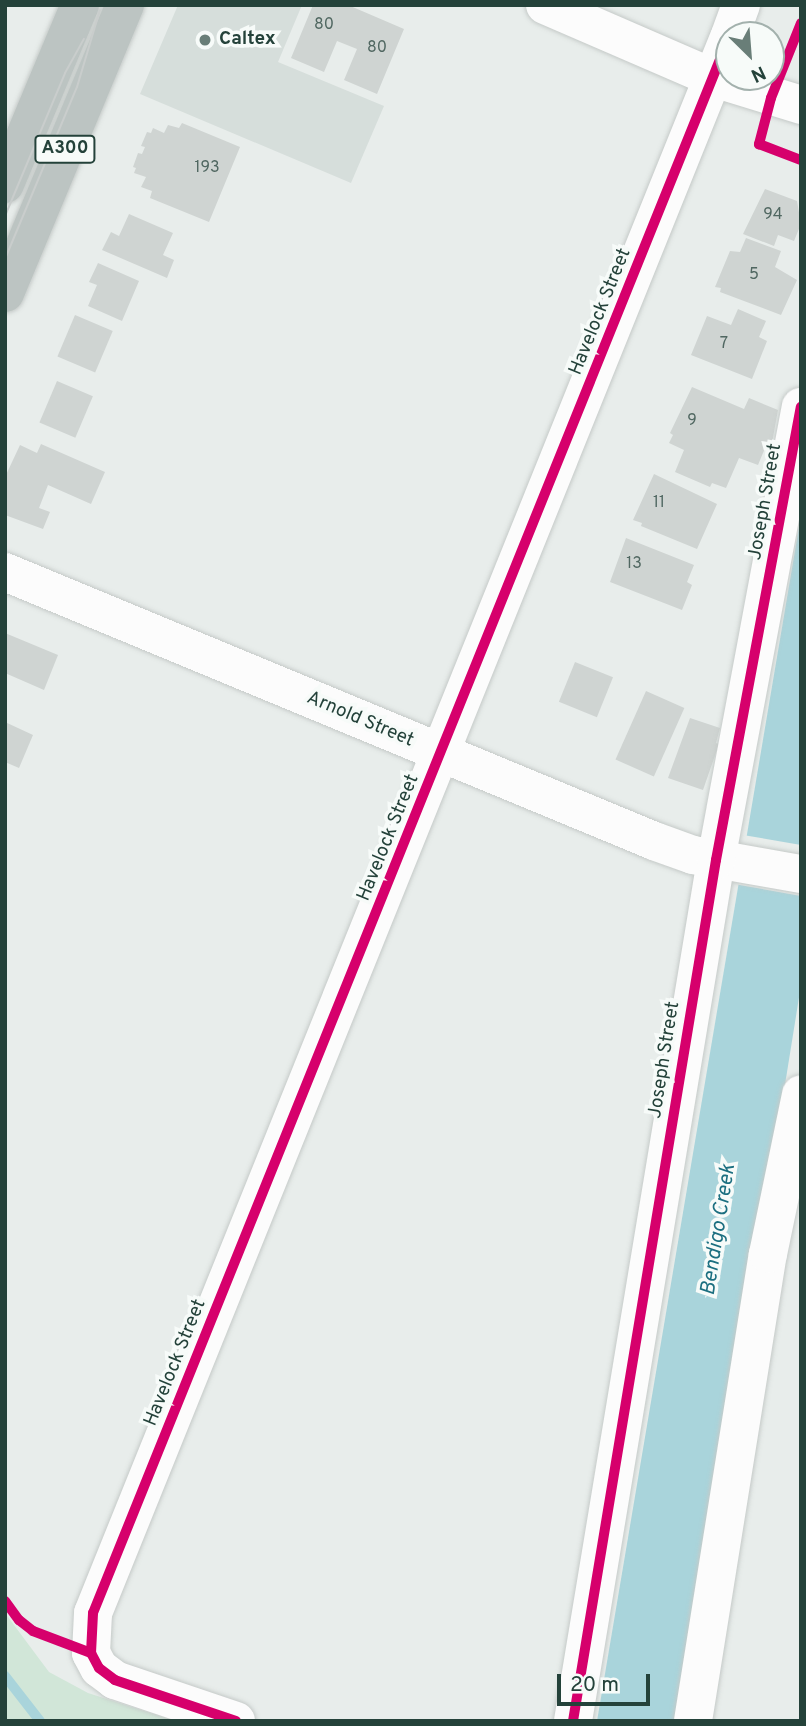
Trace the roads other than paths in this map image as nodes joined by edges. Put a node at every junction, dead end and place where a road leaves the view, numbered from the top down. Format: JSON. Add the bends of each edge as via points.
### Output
{"nodes":[{"id":1,"x":80,"y":5,"type":"edge"},
{"id":2,"x":125,"y":5,"type":"edge"},
{"id":3,"x":545,"y":5,"type":"edge"},
{"id":4,"x":715,"y":76,"type":"edge"},
{"id":5,"x":714,"y":79,"type":"junction"},
{"id":6,"x":801,"y":105,"type":"edge"},
{"id":7,"x":5,"y":184,"type":"edge"},
{"id":8,"x":5,"y":293,"type":"edge"},
{"id":9,"x":801,"y":407,"type":"edge"},
{"id":10,"x":5,"y":572,"type":"edge"},
{"id":11,"x":442,"y":754,"type":"junction"},
{"id":12,"x":722,"y":861,"type":"junction"},
{"id":13,"x":801,"y":874,"type":"edge"},
{"id":14,"x":801,"y":1094,"type":"edge"},
{"id":15,"x":236,"y":1721,"type":"edge"},
{"id":16,"x":573,"y":1721,"type":"edge"},
{"id":17,"x":693,"y":1721,"type":"edge"}],
"edges":[{"from":1,"to":7,"type":"highway","number":"A300"},
{"from":2,"to":8,"type":"highway","number":"A300"},
{"from":3,"to":5,"type":"street"},
{"from":4,"to":5,"type":"street","name":"Havelock Street"},
{"from":5,"to":6,"type":"street"},
{"from":5,"to":11,"type":"street","name":"Havelock Street"},
{"from":9,"to":12,"type":"street","name":"Joseph Street"},
{"from":10,"to":11,"type":"street","name":"Arnold Street"},
{"from":11,"to":12,"type":"street","name":"Arnold Street","via":[[654,841]]},
{"from":11,"to":15,"type":"street","name":"Havelock Street","via":[[93,1613],[91,1653],[99,1668],[115,1680]]},
{"from":12,"to":13,"type":"street","name":"Arnold Street"},
{"from":12,"to":16,"type":"street","name":"Joseph Street"},
{"from":14,"to":17,"type":"street","via":[[768,1254]]}]}
